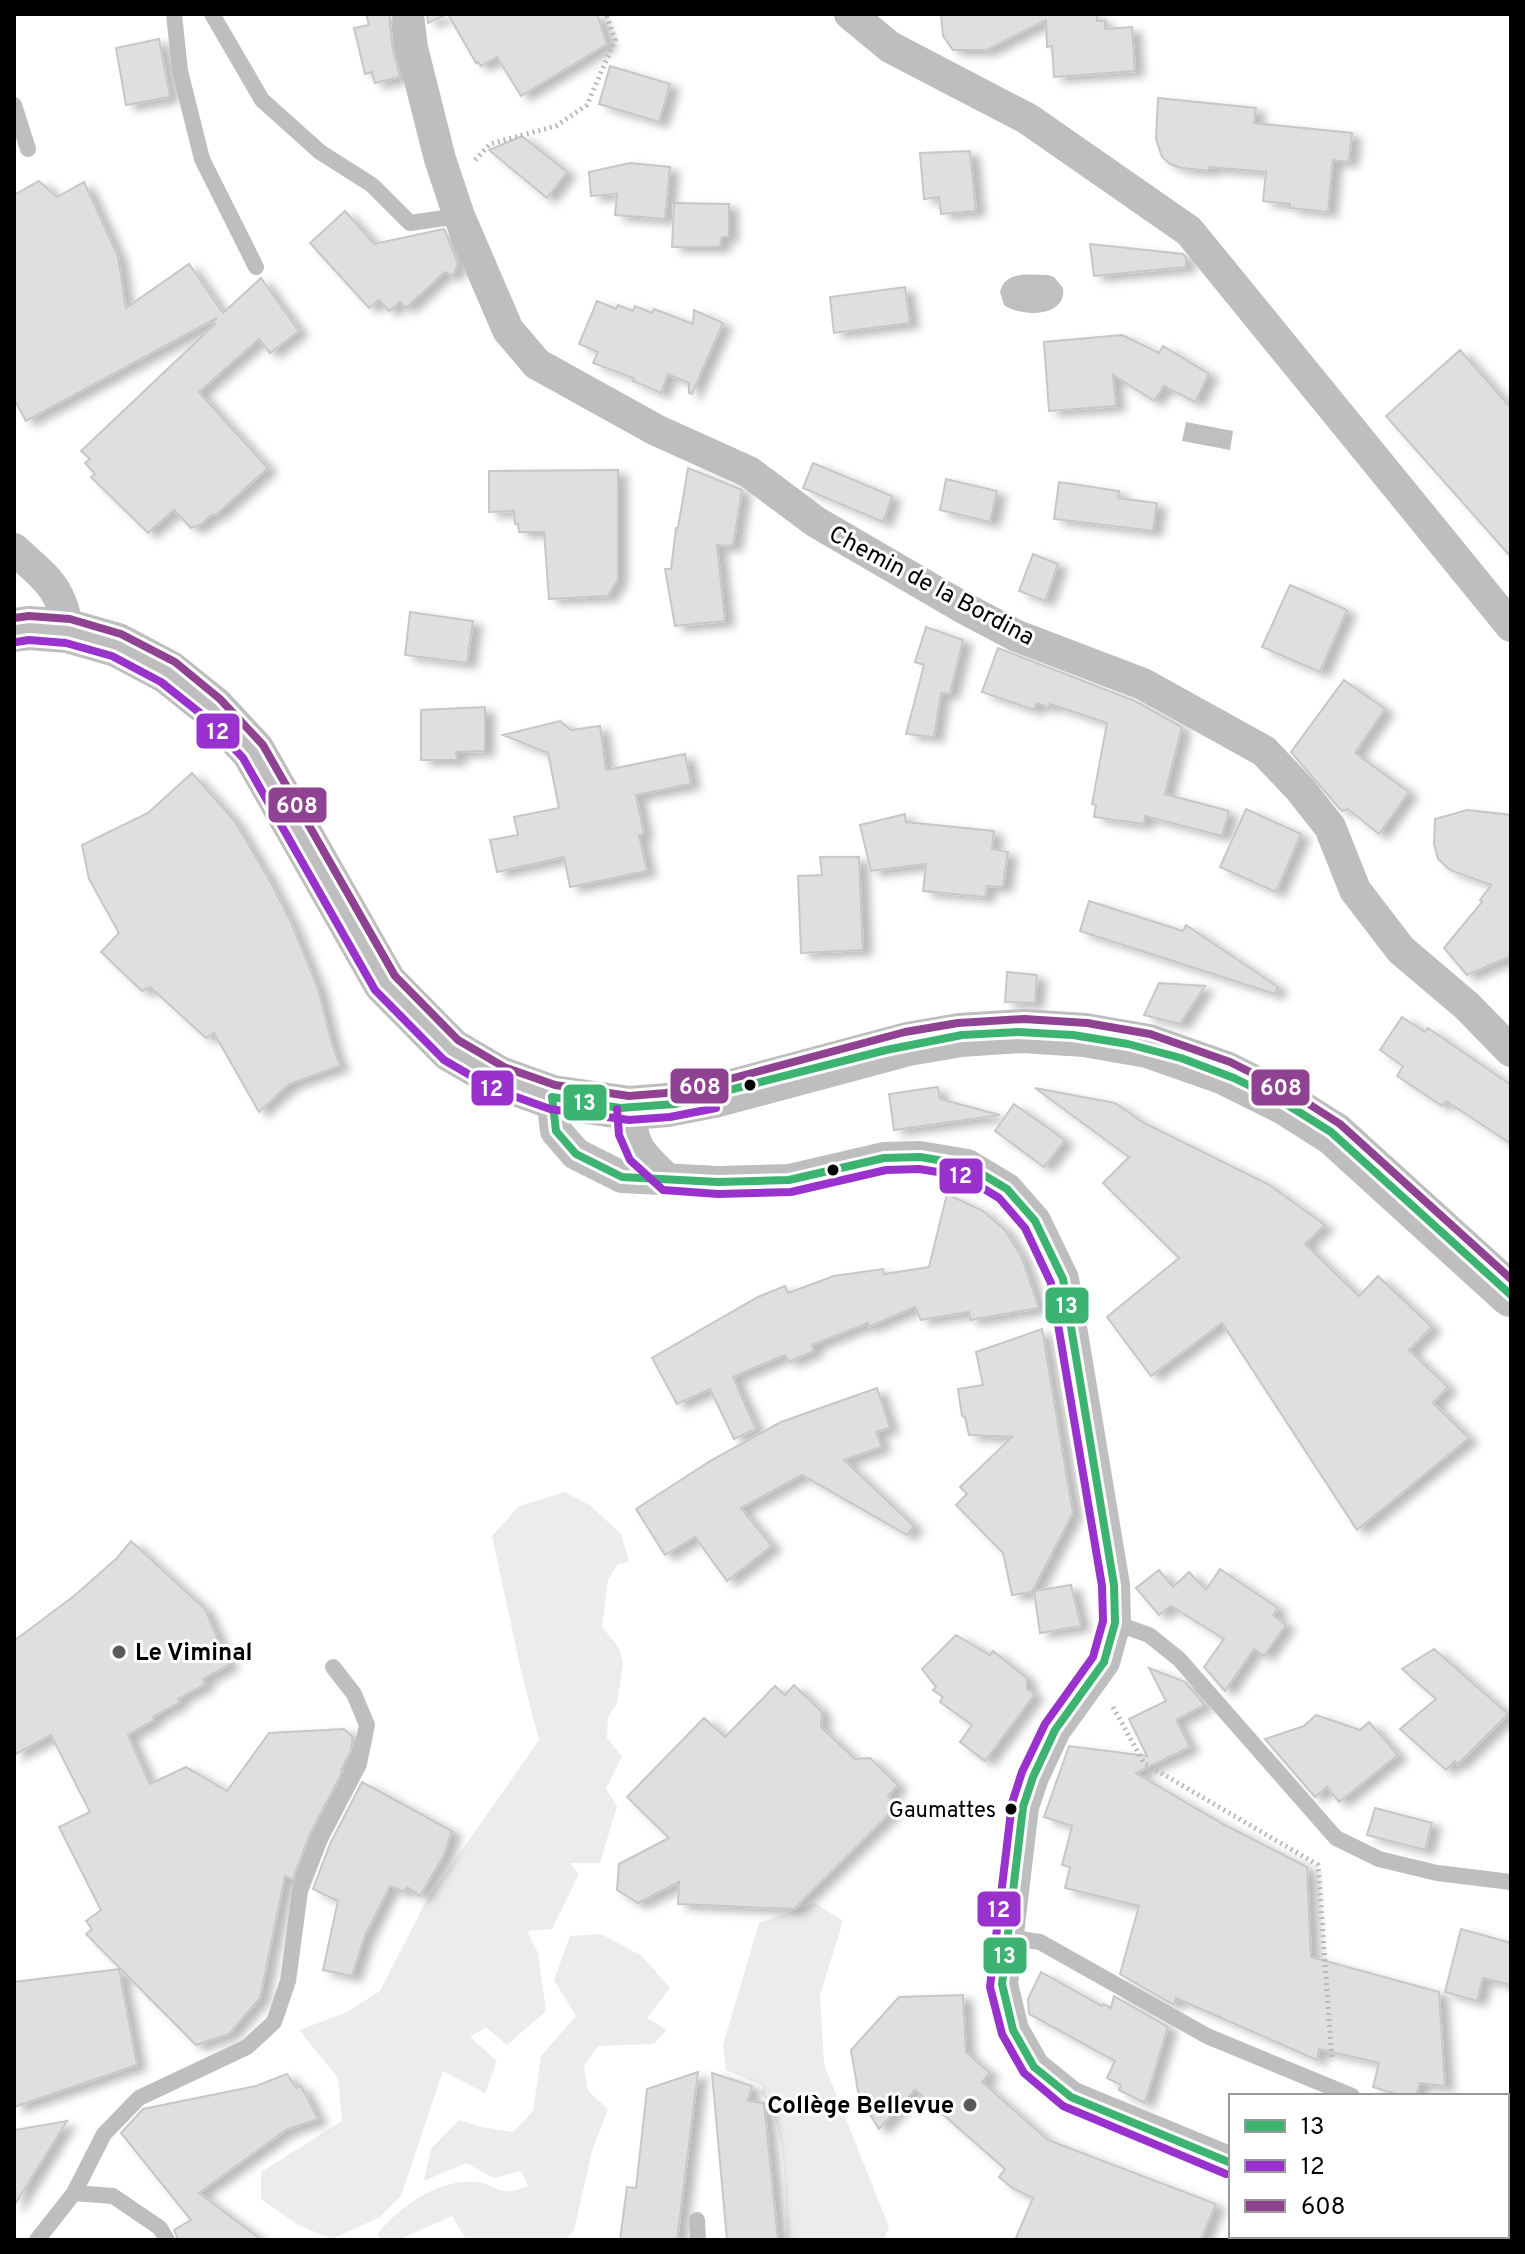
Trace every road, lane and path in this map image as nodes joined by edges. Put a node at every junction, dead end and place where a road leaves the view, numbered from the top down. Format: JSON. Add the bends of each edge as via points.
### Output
{"nodes":[{"id":1,"x":174,"y":14,"type":"edge"},
{"id":2,"x":212,"y":14,"type":"edge"},
{"id":3,"x":408,"y":14,"type":"edge"},
{"id":4,"x":606,"y":14,"type":"edge"},
{"id":5,"x":850,"y":14,"type":"edge"},
{"id":6,"x":14,"y":105,"type":"edge"},
{"id":7,"x":28,"y":149,"type":"dead end"},
{"id":8,"x":457,"y":207,"type":"junction"},
{"id":9,"x":256,"y":267,"type":"dead end"},
{"id":10,"x":14,"y":549,"type":"edge"},
{"id":11,"x":1511,"y":626,"type":"edge"},
{"id":12,"x":37,"y":630,"type":"edge"},
{"id":13,"x":1511,"y":1051,"type":"edge"},
{"id":14,"x":552,"y":1097,"type":"junction"},
{"id":15,"x":629,"y":1108,"type":"junction"},
{"id":16,"x":666,"y":1178,"type":"junction"},
{"id":17,"x":1511,"y":1295,"type":"edge"},
{"id":18,"x":1115,"y":1623,"type":"junction"},
{"id":19,"x":333,"y":1667,"type":"dead end"},
{"id":20,"x":1095,"y":1674,"type":"junction"},
{"id":21,"x":1511,"y":1882,"type":"edge"},
{"id":22,"x":1007,"y":1937,"type":"junction"},
{"id":23,"x":1334,"y":2090,"type":"junction"},
{"id":24,"x":1346,"y":2094,"type":"edge"},
{"id":25,"x":1229,"y":2162,"type":"edge"},
{"id":26,"x":74,"y":2193,"type":"junction"},
{"id":27,"x":697,"y":2220,"type":"dead end"},
{"id":28,"x":37,"y":2240,"type":"edge"},
{"id":29,"x":167,"y":2240,"type":"edge"},
{"id":30,"x":698,"y":2240,"type":"edge"}],
"edges":[{"from":1,"to":9,"type":"lane","via":[[180,71],[202,159]]},
{"from":2,"to":8,"type":"lane","via":[[262,100],[320,152],[372,185],[410,223]]},
{"from":3,"to":8,"type":"street","name":"Chemin de la Bordina","via":[[440,159]]},
{"from":4,"to":8,"type":"path","via":[[615,40],[587,105],[556,126],[490,144],[470,165]]},
{"from":5,"to":11,"type":"street","via":[[890,47],[1028,119],[1189,231]]},
{"from":6,"to":7,"type":"lane"},
{"from":8,"to":13,"type":"street","name":"Chemin de la Bordina","via":[[508,330],[537,364],[656,430],[749,472],[816,522],[962,607],[1017,636],[1143,684],[1264,751],[1330,827],[1355,890],[1401,950]]},
{"from":10,"to":12,"type":"street","via":[[55,586],[64,606]]},
{"from":12,"to":14,"type":"main road","via":[[117,645],[168,672],[213,708],[253,751],[385,983],[451,1050],[499,1078]]},
{"from":14,"to":15,"type":"main road"},
{"from":14,"to":16,"type":"street","via":[[556,1131],[576,1154],[622,1177]]},
{"from":15,"to":16,"type":"street","via":[[640,1154]]},
{"from":15,"to":17,"type":"main road","via":[[714,1096],[960,1035],[1023,1031],[1148,1046],[1225,1073],[1334,1134]]},
{"from":16,"to":18,"type":"street","via":[[789,1180],[884,1158],[920,1157],[967,1165],[1007,1189],[1035,1221],[1063,1279],[1114,1585]]},
{"from":18,"to":20,"type":"street"},
{"from":18,"to":21,"type":"lane","via":[[1149,1635],[1179,1659],[1336,1838],[1379,1859]]},
{"from":19,"to":26,"type":"lane","via":[[354,1694],[367,1725],[359,1764],[300,1891],[288,1981],[274,2022],[247,2047],[139,2098],[104,2134]]},
{"from":20,"to":22,"type":"street","via":[[1055,1730],[1033,1777],[1023,1807]]},
{"from":20,"to":23,"type":"path","via":[[1144,1763],[1318,1865]]},
{"from":22,"to":23,"type":"lane","via":[[1040,1942],[1207,2036]]},
{"from":22,"to":25,"type":"street","via":[[1002,1984],[1013,2030],[1034,2067],[1071,2097]]},
{"from":23,"to":24,"type":"lane"},
{"from":26,"to":28,"type":"lane"},
{"from":26,"to":29,"type":"lane","via":[[113,2196],[160,2228]]},
{"from":27,"to":30,"type":"lane"}]}
